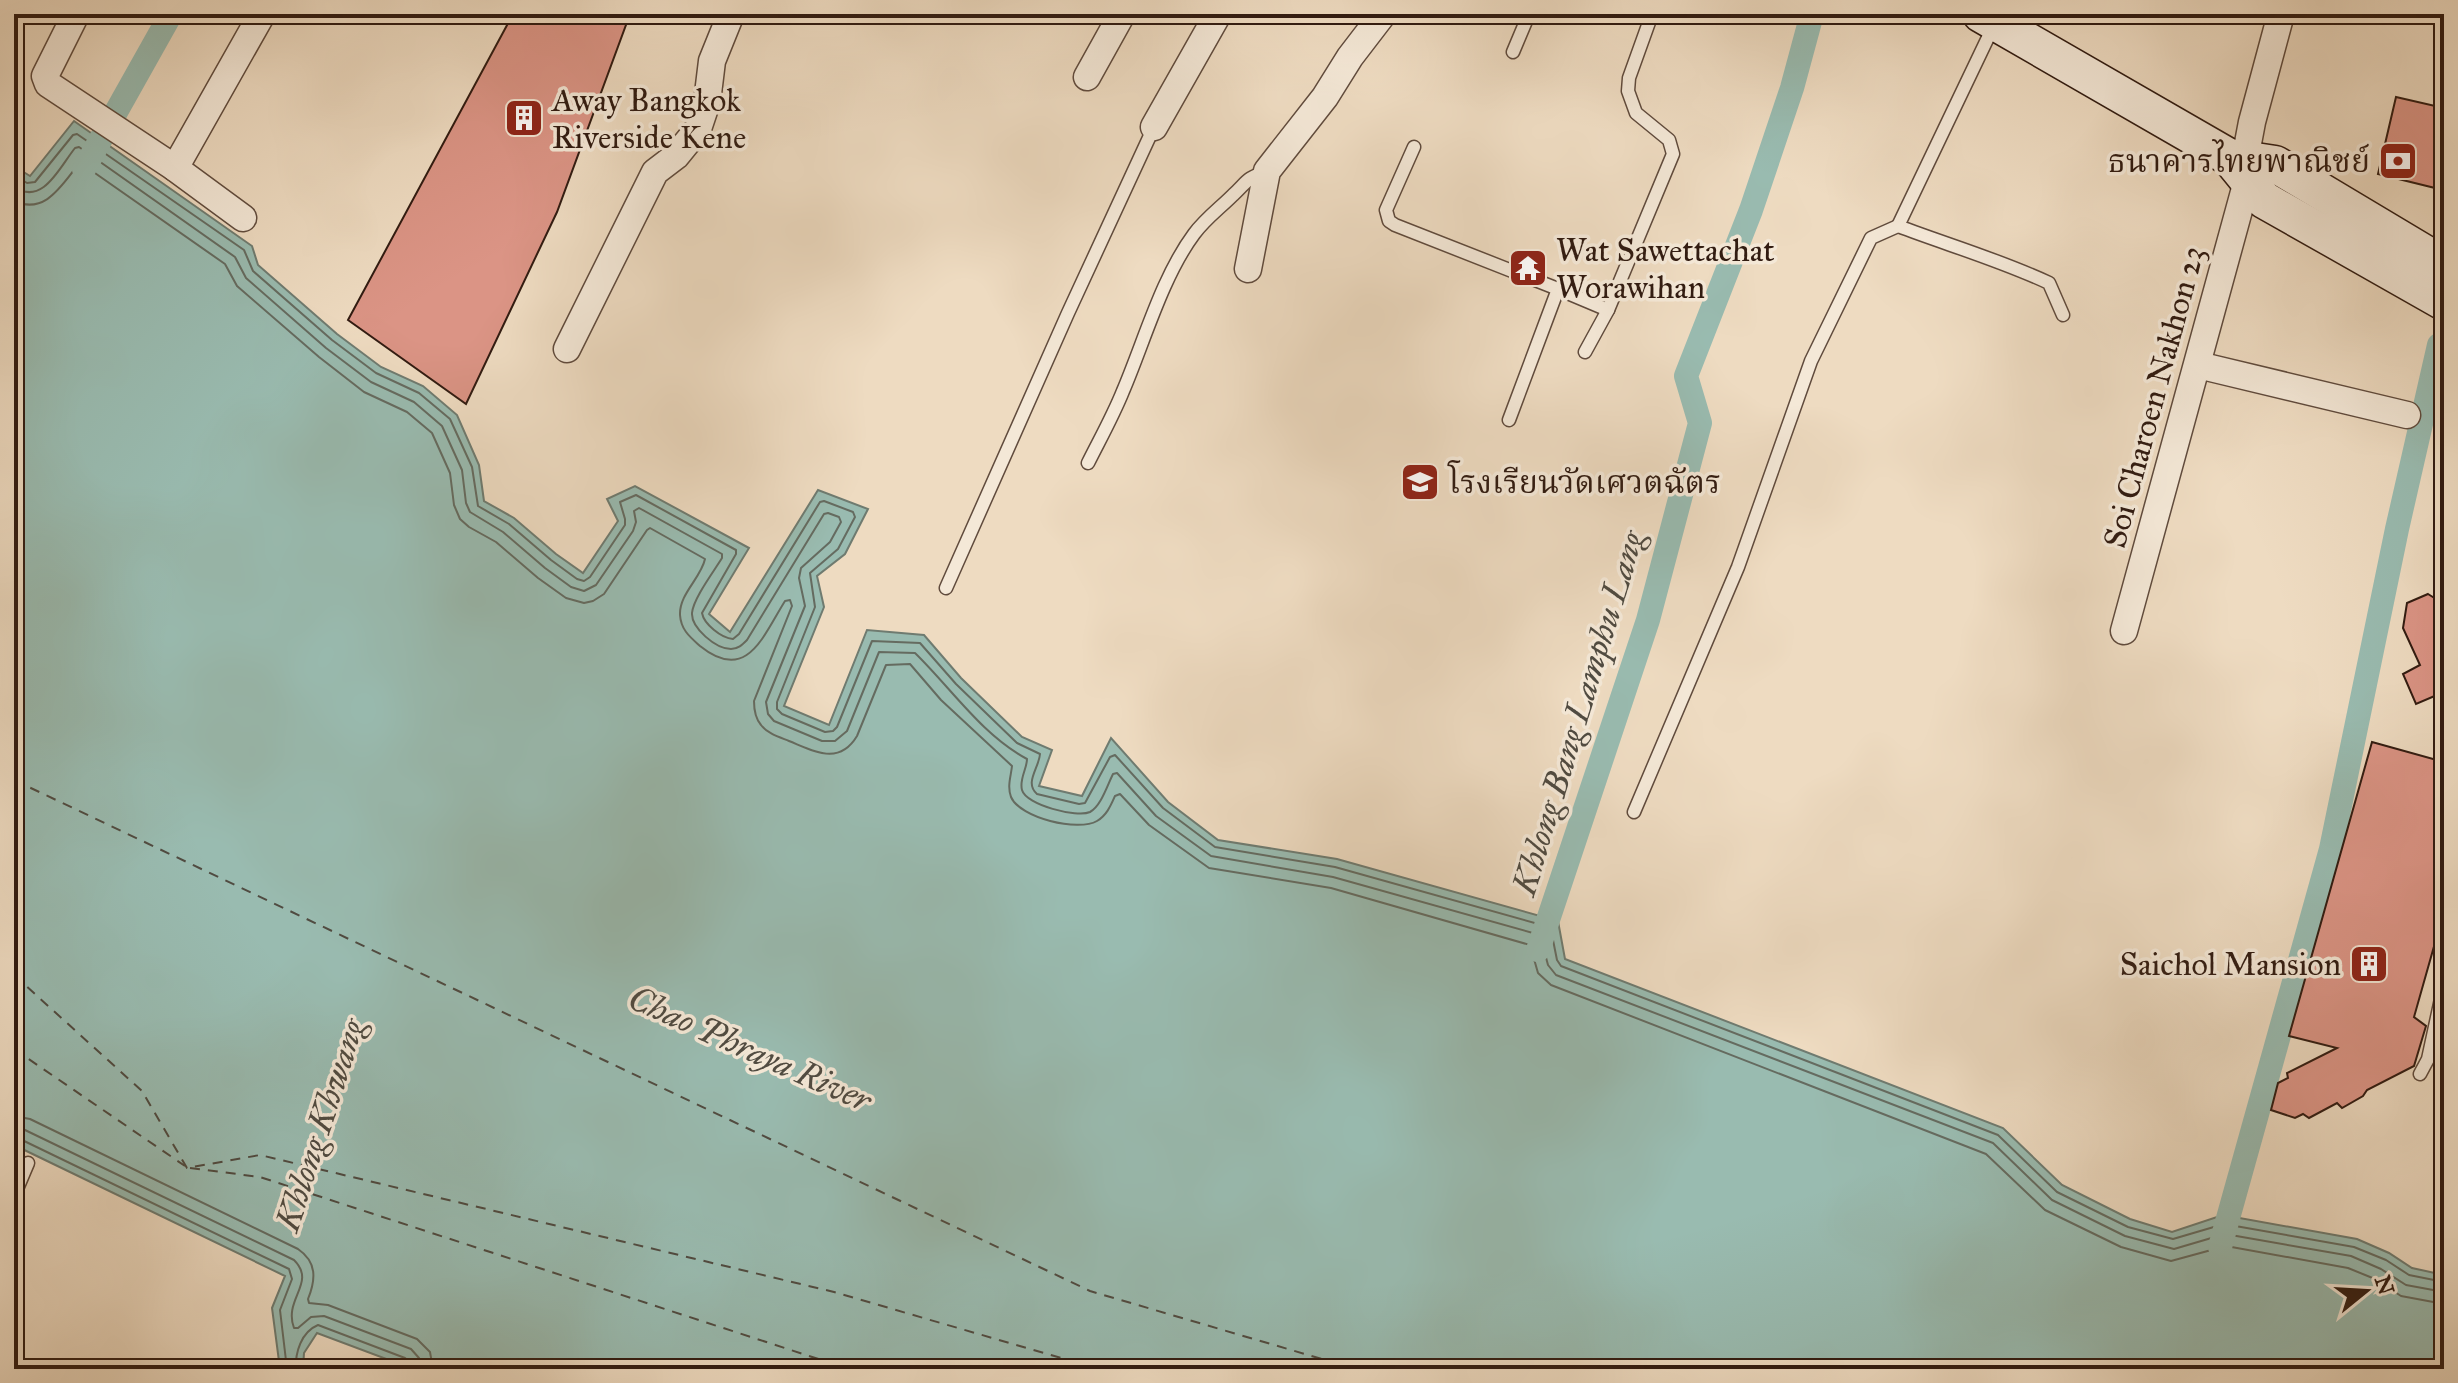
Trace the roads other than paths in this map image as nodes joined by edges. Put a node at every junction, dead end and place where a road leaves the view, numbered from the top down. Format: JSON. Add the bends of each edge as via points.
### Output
{"nodes":[{"id":1,"x":76,"y":14,"type":"edge"},
{"id":2,"x":262,"y":14,"type":"edge"},
{"id":3,"x":731,"y":14,"type":"edge"},
{"id":4,"x":1122,"y":14,"type":"edge"},
{"id":5,"x":1218,"y":14,"type":"edge"},
{"id":6,"x":1383,"y":14,"type":"edge"},
{"id":7,"x":1529,"y":14,"type":"edge"},
{"id":8,"x":1652,"y":14,"type":"edge"},
{"id":9,"x":2281,"y":14,"type":"edge"},
{"id":10,"x":1988,"y":18,"type":"edge"},
{"id":11,"x":1513,"y":52,"type":"dead end"},
{"id":12,"x":1087,"y":77,"type":"dead end"},
{"id":13,"x":1154,"y":127,"type":"joint"},
{"id":14,"x":1414,"y":147,"type":"dead end"},
{"id":15,"x":2240,"y":166,"type":"junction"},
{"id":16,"x":175,"y":168,"type":"junction"},
{"id":17,"x":1267,"y":171,"type":"junction"},
{"id":18,"x":243,"y":218,"type":"dead end"},
{"id":19,"x":1898,"y":226,"type":"junction"},
{"id":20,"x":2444,"y":265,"type":"edge"},
{"id":21,"x":1248,"y":269,"type":"dead end"},
{"id":22,"x":1558,"y":289,"type":"junction"},
{"id":23,"x":2444,"y":302,"type":"edge"},
{"id":24,"x":1608,"y":310,"type":"junction"},
{"id":25,"x":2063,"y":315,"type":"dead end"},
{"id":26,"x":567,"y":349,"type":"dead end"},
{"id":27,"x":1585,"y":352,"type":"dead end"},
{"id":28,"x":2198,"y":365,"type":"junction"},
{"id":29,"x":2407,"y":415,"type":"dead end"},
{"id":30,"x":1509,"y":420,"type":"dead end"},
{"id":31,"x":1088,"y":463,"type":"dead end"},
{"id":32,"x":946,"y":588,"type":"dead end"},
{"id":33,"x":2124,"y":631,"type":"dead end"},
{"id":34,"x":1634,"y":812,"type":"dead end"},
{"id":35,"x":2444,"y":985,"type":"edge"},
{"id":36,"x":2420,"y":1074,"type":"dead end"},
{"id":37,"x":28,"y":1163,"type":"dead end"},
{"id":38,"x":14,"y":1196,"type":"edge"}],
"edges":[{"from":1,"to":16,"type":"street","via":[[45,76],[48,84]]},
{"from":2,"to":16,"type":"street"},
{"from":3,"to":26,"type":"street","via":[[712,61],[698,129],[655,172]]},
{"from":4,"to":12,"type":"street"},
{"from":5,"to":13,"type":"street"},
{"from":6,"to":17,"type":"street"},
{"from":7,"to":11,"type":"lane"},
{"from":8,"to":24,"type":"lane","via":[[1628,91],[1636,113],[1669,140],[1673,154]]},
{"from":9,"to":15,"type":"street","name":"Soi Charoen Nakhon 23"},
{"from":10,"to":15,"type":"main road"},
{"from":10,"to":19,"type":"lane"},
{"from":13,"to":32,"type":"lane"},
{"from":14,"to":22,"type":"lane","via":[[1386,210],[1389,221]]},
{"from":15,"to":20,"type":"main road","via":[[2275,164]]},
{"from":15,"to":23,"type":"main road","via":[[2264,200]]},
{"from":15,"to":28,"type":"street","name":"Soi Charoen Nakhon 23"},
{"from":16,"to":18,"type":"street"},
{"from":17,"to":21,"type":"street"},
{"from":17,"to":31,"type":"lane","via":[[1248,178],[1188,243]]},
{"from":19,"to":25,"type":"lane","via":[[2049,283]]},
{"from":19,"to":34,"type":"lane","via":[[1871,238],[1811,361],[1738,567]]},
{"from":22,"to":24,"type":"lane"},
{"from":22,"to":30,"type":"lane"},
{"from":24,"to":27,"type":"lane"},
{"from":28,"to":29,"type":"street"},
{"from":28,"to":33,"type":"street","name":"Soi Charoen Nakhon 23"},
{"from":35,"to":36,"type":"lane"},
{"from":37,"to":38,"type":"lane"}]}
